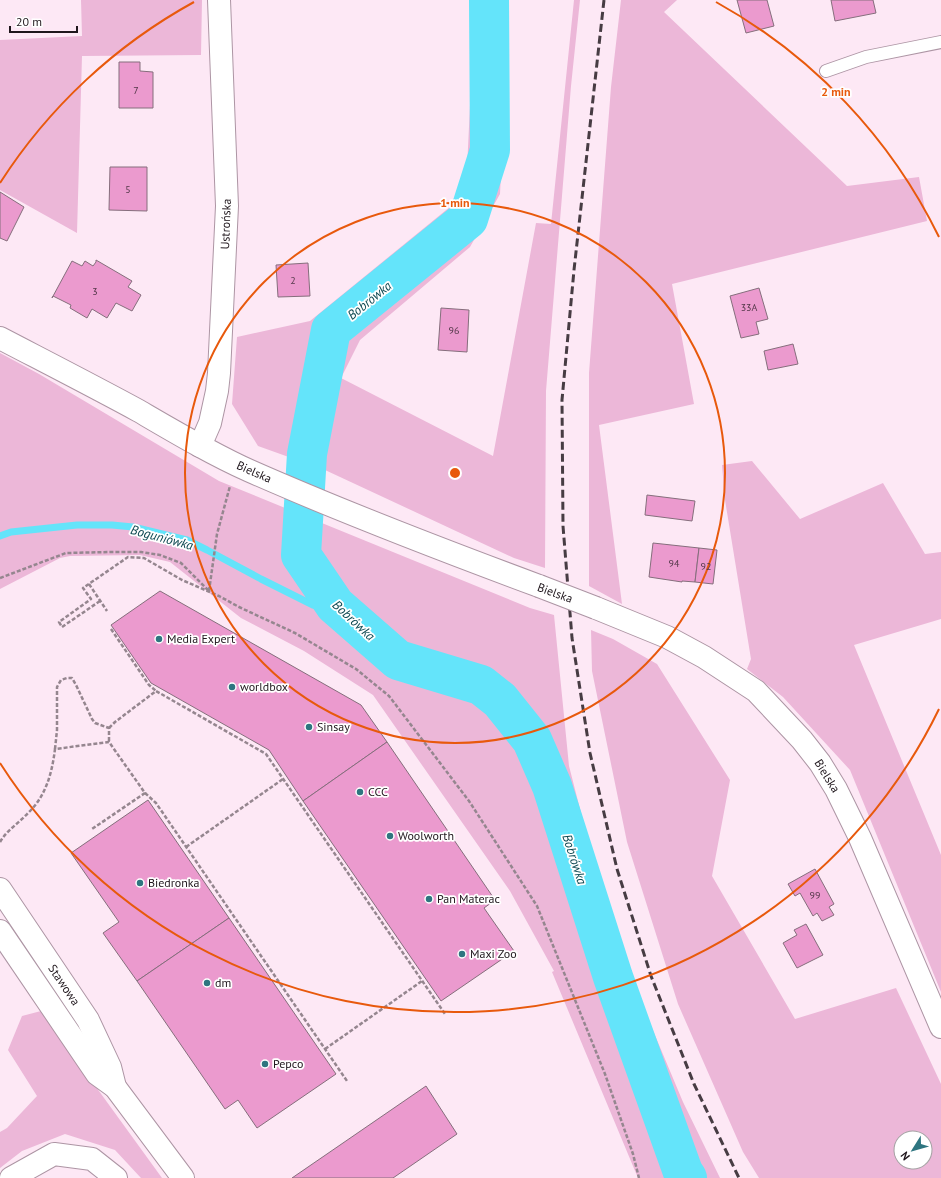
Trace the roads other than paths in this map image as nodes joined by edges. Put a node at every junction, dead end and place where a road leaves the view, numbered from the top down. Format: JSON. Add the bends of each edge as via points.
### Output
{"nodes":[{"id":1,"x":219,"y":0,"type":"edge"},
{"id":2,"x":941,"y":42,"type":"edge"},
{"id":3,"x":826,"y":71,"type":"dead end"},
{"id":4,"x":0,"y":338,"type":"edge"},
{"id":5,"x":200,"y":446,"type":"junction"},
{"id":6,"x":0,"y":889,"type":"edge"},
{"id":7,"x":0,"y":931,"type":"edge"},
{"id":8,"x":941,"y":1027,"type":"edge"},
{"id":9,"x":115,"y":1087,"type":"junction"},
{"id":10,"x":11,"y":1178,"type":"edge"},
{"id":11,"x":116,"y":1178,"type":"edge"},
{"id":12,"x":183,"y":1178,"type":"edge"}],
"edges":[{"from":1,"to":5,"type":"street","name":"Ustrońska","via":[[228,206],[217,391],[210,423]]},
{"from":2,"to":3,"type":"lane","via":[[866,57]]},
{"from":4,"to":5,"type":"street","name":"Bielska"},
{"from":5,"to":8,"type":"street","name":"Bielska","bridge":true,"via":[[328,505],[667,637],[724,669],[756,691],[802,740],[836,789],[860,838]]},
{"from":6,"to":9,"type":"street","name":"Stawowa","via":[[88,1020],[110,1067]]},
{"from":7,"to":9,"type":"street","name":"Stawowa","via":[[97,1074]]},
{"from":9,"to":12,"type":"street","name":"Stawowa"},
{"from":10,"to":11,"type":"street","via":[[54,1154],[92,1159]]}]}
